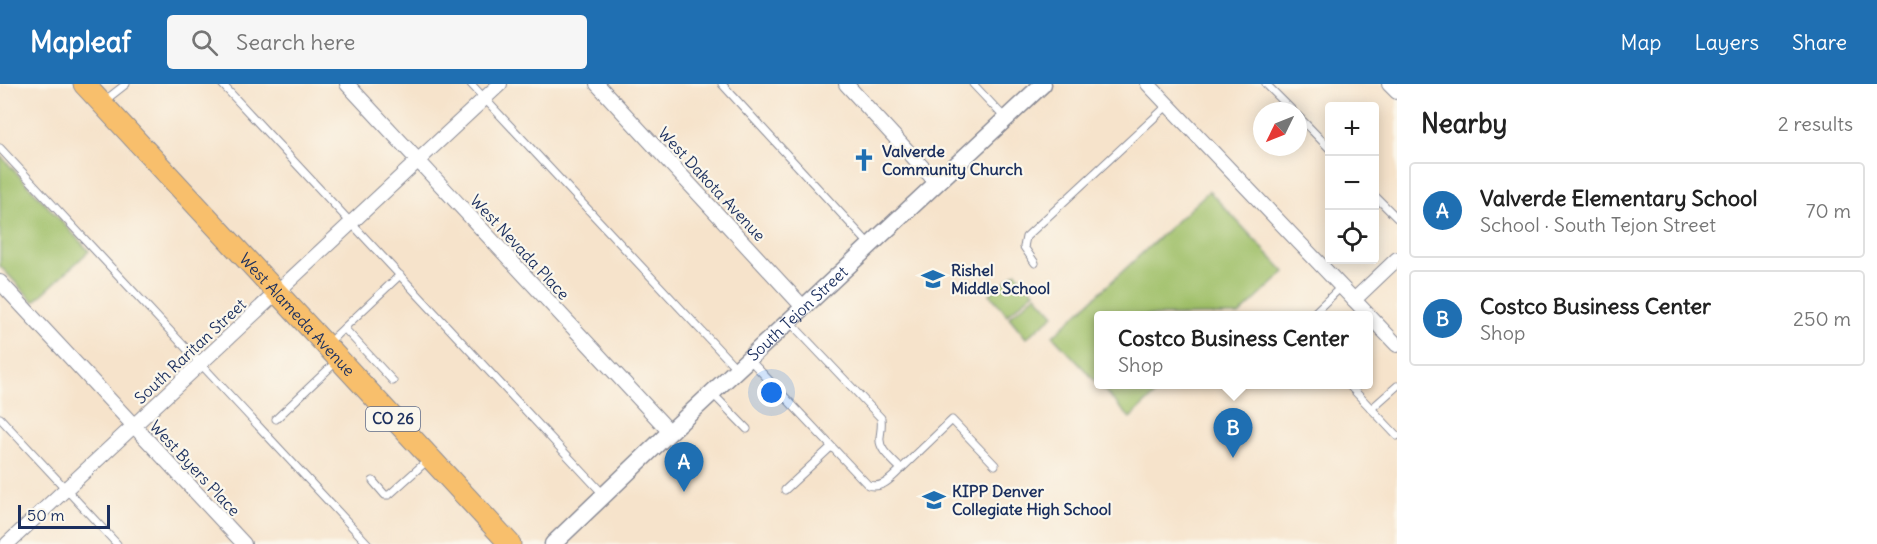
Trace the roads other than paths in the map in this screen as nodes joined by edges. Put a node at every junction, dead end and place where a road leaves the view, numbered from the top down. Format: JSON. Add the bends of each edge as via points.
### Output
{"nodes":[{"id":1,"x":84,"y":84,"type":"edge"},
{"id":2,"x":126,"y":84,"type":"edge"},
{"id":3,"x":222,"y":84,"type":"edge"},
{"id":4,"x":346,"y":84,"type":"edge"},
{"id":5,"x":471,"y":84,"type":"edge"},
{"id":6,"x":500,"y":84,"type":"edge"},
{"id":7,"x":597,"y":84,"type":"edge"},
{"id":8,"x":722,"y":84,"type":"edge"},
{"id":9,"x":846,"y":84,"type":"edge"},
{"id":10,"x":973,"y":84,"type":"edge"},
{"id":11,"x":1043,"y":84,"type":"edge"},
{"id":12,"x":1148,"y":84,"type":"edge"},
{"id":13,"x":1266,"y":84,"type":"edge"},
{"id":14,"x":1389,"y":84,"type":"edge"},
{"id":15,"x":1397,"y":92,"type":"edge"},
{"id":16,"x":485,"y":98,"type":"junction"},
{"id":17,"x":1284,"y":102,"type":"edge"},
{"id":18,"x":101,"y":103,"type":"junction"},
{"id":19,"x":1168,"y":105,"type":"junction"},
{"id":20,"x":1006,"y":119,"type":"junction"},
{"id":21,"x":1307,"y":126,"type":"edge"},
{"id":22,"x":1325,"y":145,"type":"edge"},
{"id":23,"x":0,"y":148,"type":"edge"},
{"id":24,"x":418,"y":161,"type":"junction"},
{"id":25,"x":937,"y":183,"type":"junction"},
{"id":26,"x":1379,"y":200,"type":"edge"},
{"id":27,"x":1397,"y":218,"type":"edge"},
{"id":28,"x":352,"y":224,"type":"junction"},
{"id":29,"x":870,"y":245,"type":"junction"},
{"id":30,"x":1397,"y":259,"type":"edge"},
{"id":31,"x":1035,"y":263,"type":"dead end"},
{"id":32,"x":400,"y":275,"type":"junction"},
{"id":33,"x":0,"y":282,"type":"edge"},
{"id":34,"x":1341,"y":287,"type":"junction"},
{"id":35,"x":277,"y":293,"type":"junction"},
{"id":36,"x":1354,"y":300,"type":"junction"},
{"id":37,"x":803,"y":307,"type":"junction"},
{"id":38,"x":1315,"y":311,"type":"edge"},
{"id":39,"x":1365,"y":311,"type":"edge"},
{"id":40,"x":1373,"y":320,"type":"edge"},
{"id":41,"x":789,"y":321,"type":"junction"},
{"id":42,"x":344,"y":328,"type":"junction"},
{"id":43,"x":1397,"y":345,"type":"edge"},
{"id":44,"x":332,"y":353,"type":"junction"},
{"id":45,"x":201,"y":364,"type":"junction"},
{"id":46,"x":743,"y":364,"type":"junction"},
{"id":47,"x":393,"y":381,"type":"dead end"},
{"id":48,"x":1397,"y":386,"type":"edge"},
{"id":49,"x":1353,"y":389,"type":"edge"},
{"id":50,"x":712,"y":393,"type":"junction"},
{"id":51,"x":1371,"y":409,"type":"junction"},
{"id":52,"x":0,"y":418,"type":"edge"},
{"id":53,"x":276,"y":419,"type":"dead end"},
{"id":54,"x":134,"y":425,"type":"junction"},
{"id":55,"x":747,"y":429,"type":"dead end"},
{"id":56,"x":670,"y":432,"type":"junction"},
{"id":57,"x":1397,"y":436,"type":"edge"},
{"id":58,"x":831,"y":447,"type":"junction"},
{"id":59,"x":430,"y":458,"type":"junction"},
{"id":60,"x":995,"y":465,"type":"dead end"},
{"id":61,"x":901,"y":469,"type":"junction"},
{"id":62,"x":373,"y":481,"type":"dead end"},
{"id":63,"x":66,"y":489,"type":"junction"},
{"id":64,"x":785,"y":490,"type":"dead end"},
{"id":65,"x":604,"y":495,"type":"junction"},
{"id":66,"x":7,"y":544,"type":"edge"},
{"id":67,"x":117,"y":544,"type":"edge"},
{"id":68,"x":244,"y":544,"type":"edge"},
{"id":69,"x":368,"y":544,"type":"edge"},
{"id":70,"x":510,"y":544,"type":"edge"},
{"id":71,"x":553,"y":544,"type":"edge"}],
"edges":[{"from":1,"to":18,"type":"main road","name":"West Alameda Avenue","number":"CO 26"},
{"from":2,"to":18,"type":"lane"},
{"from":3,"to":28,"type":"lane"},
{"from":4,"to":24,"type":"street","name":"West Nevada Place"},
{"from":5,"to":16,"type":"lane"},
{"from":6,"to":16,"type":"street","name":"South Raritan Street"},
{"from":7,"to":37,"type":"street","name":"West Dakota Avenue"},
{"from":8,"to":29,"type":"lane"},
{"from":9,"to":25,"type":"street"},
{"from":10,"to":20,"type":"lane"},
{"from":11,"to":20,"type":"street","name":"South Tejon Street"},
{"from":12,"to":19,"type":"street"},
{"from":13,"to":17,"type":"lane"},
{"from":14,"to":15,"type":"street"},
{"from":16,"to":24,"type":"street","name":"South Raritan Street"},
{"from":16,"to":46,"type":"lane"},
{"from":18,"to":35,"type":"main road","name":"West Alameda Avenue","number":"CO 26"},
{"from":19,"to":31,"type":"lane","via":[[1026,237],[1024,246]]},
{"from":19,"to":34,"type":"street"},
{"from":20,"to":25,"type":"street","name":"South Tejon Street"},
{"from":21,"to":22,"type":"lane"},
{"from":23,"to":45,"type":"lane"},
{"from":24,"to":28,"type":"street","name":"South Raritan Street"},
{"from":24,"to":56,"type":"street","name":"West Nevada Place"},
{"from":25,"to":29,"type":"street","name":"South Tejon Street"},
{"from":26,"to":27,"type":"lane"},
{"from":28,"to":32,"type":"lane"},
{"from":28,"to":35,"type":"street","name":"South Raritan Street"},
{"from":29,"to":37,"type":"street","name":"South Tejon Street"},
{"from":30,"to":36,"type":"street"},
{"from":32,"to":42,"type":"lane"},
{"from":32,"to":65,"type":"lane"},
{"from":33,"to":54,"type":"street","name":"West Byers Place"},
{"from":34,"to":36,"type":"street"},
{"from":34,"to":38,"type":"lane"},
{"from":35,"to":44,"type":"main road","name":"West Alameda Avenue","number":"CO 26"},
{"from":35,"to":45,"type":"street","name":"South Raritan Street"},
{"from":36,"to":39,"type":"street"},
{"from":37,"to":41,"type":"street","name":"South Tejon Street"},
{"from":40,"to":43,"type":"street"},
{"from":41,"to":46,"type":"street","name":"South Tejon Street"},
{"from":41,"to":61,"type":"lane","via":[[880,418],[880,443]]},
{"from":42,"to":44,"type":"lane"},
{"from":42,"to":47,"type":"lane"},
{"from":44,"to":53,"type":"lane"},
{"from":44,"to":59,"type":"main road","name":"West Alameda Avenue","number":"CO 26"},
{"from":45,"to":54,"type":"street","name":"South Raritan Street"},
{"from":45,"to":69,"type":"lane"},
{"from":46,"to":50,"type":"street","name":"South Tejon Street"},
{"from":46,"to":58,"type":"lane"},
{"from":48,"to":51,"type":"lane"},
{"from":49,"to":51,"type":"lane"},
{"from":50,"to":55,"type":"lane"},
{"from":50,"to":56,"type":"street","name":"South Tejon Street"},
{"from":51,"to":57,"type":"lane"},
{"from":52,"to":63,"type":"lane"},
{"from":54,"to":63,"type":"street","name":"South Raritan Street"},
{"from":54,"to":68,"type":"street","name":"West Byers Place"},
{"from":56,"to":65,"type":"street","name":"South Tejon Street"},
{"from":58,"to":61,"type":"lane","via":[[868,485],[884,484]]},
{"from":58,"to":64,"type":"lane"},
{"from":59,"to":62,"type":"lane","via":[[389,495]]},
{"from":59,"to":70,"type":"main road","name":"West Alameda Avenue","number":"CO 26"},
{"from":60,"to":61,"type":"lane","via":[[952,420]]},
{"from":63,"to":66,"type":"street","name":"South Raritan Street"},
{"from":63,"to":67,"type":"lane"},
{"from":65,"to":71,"type":"street","name":"South Tejon Street"}]}
